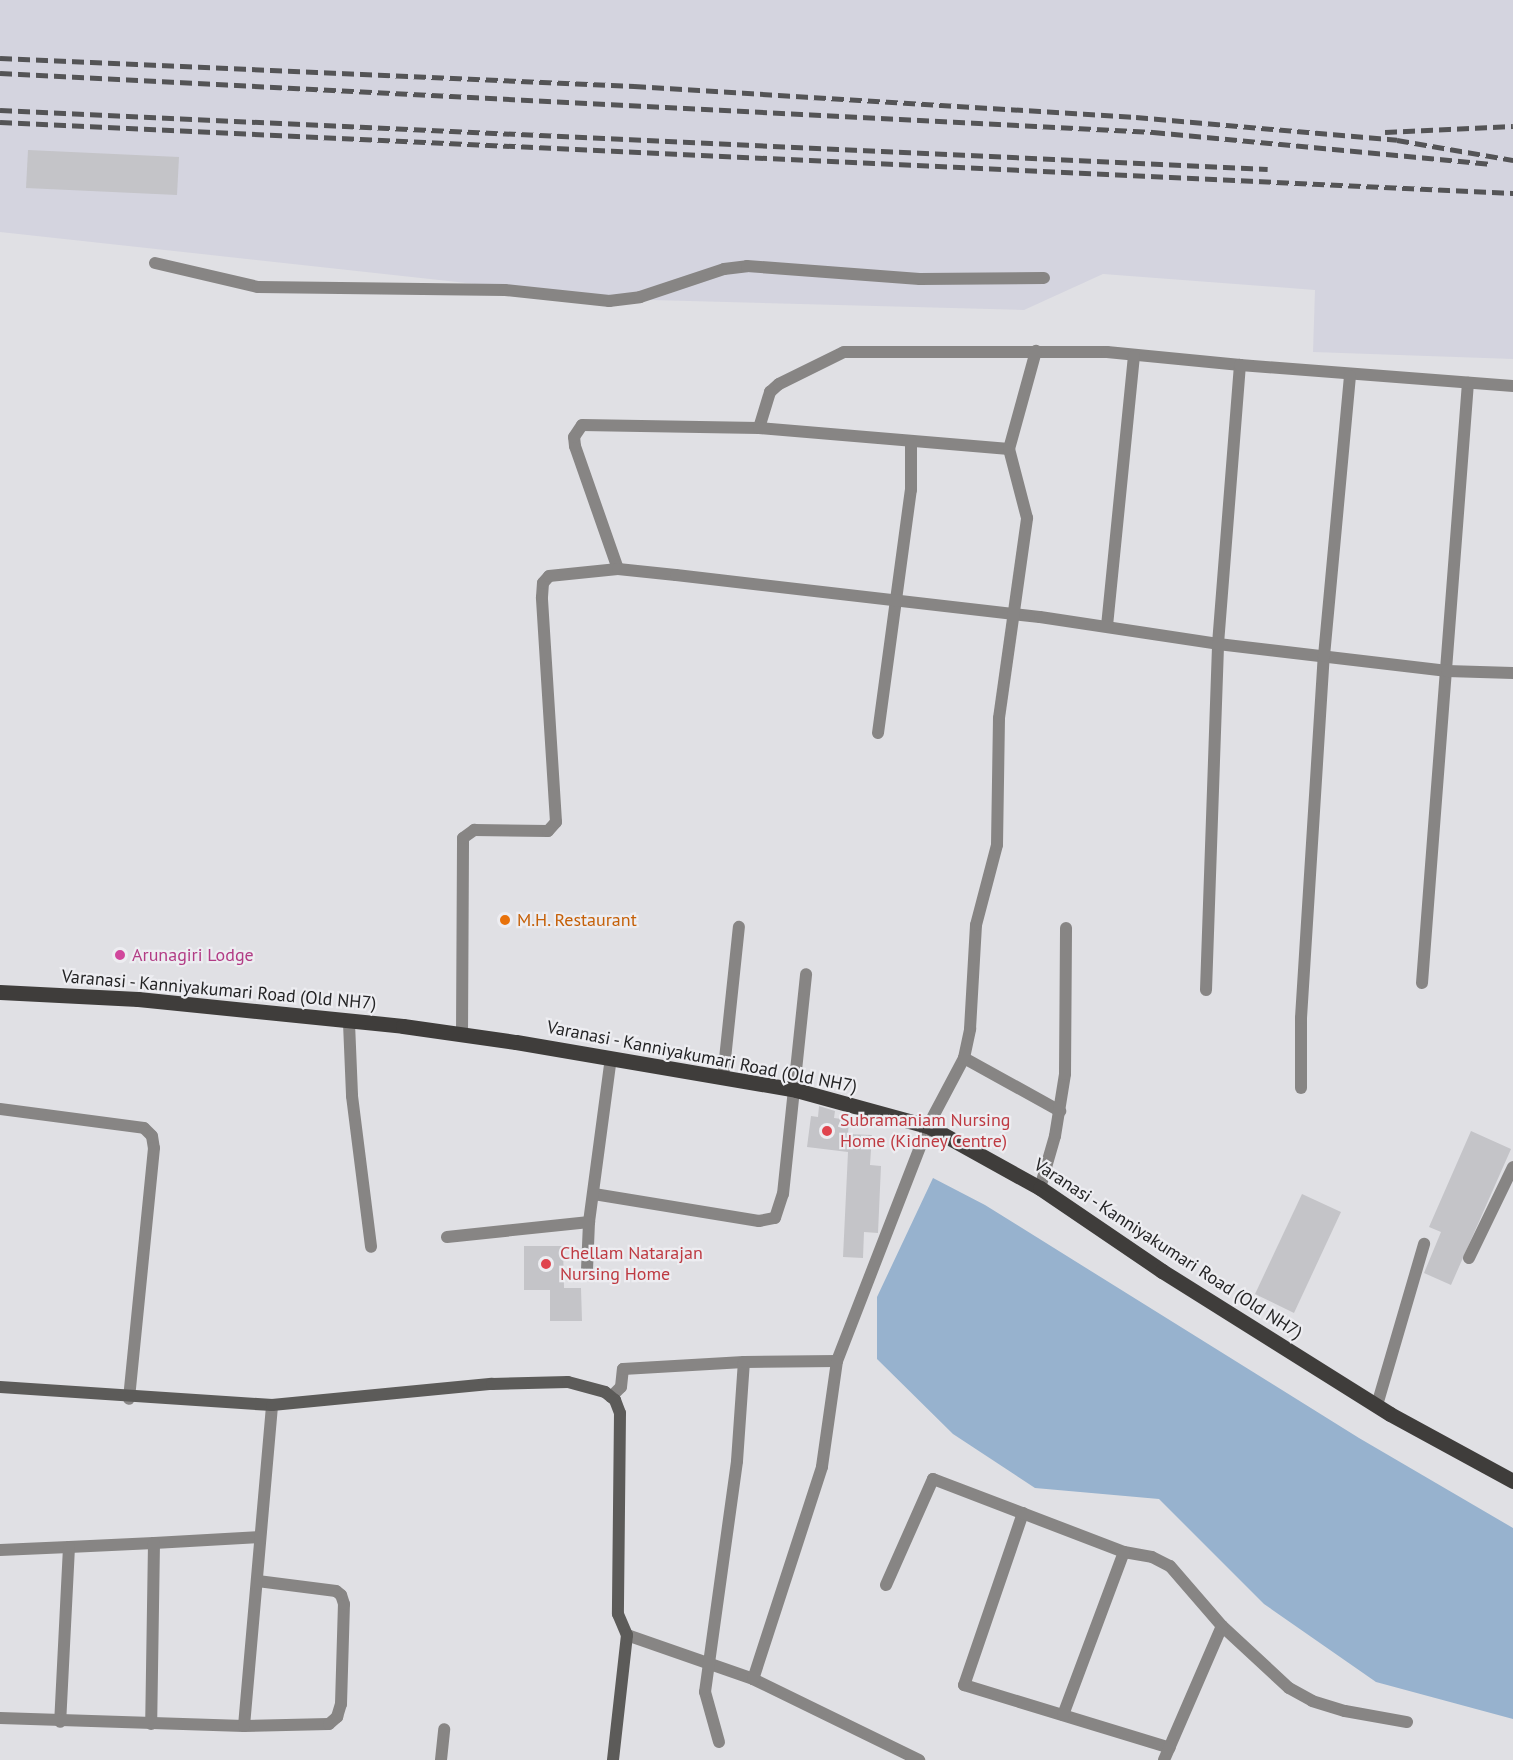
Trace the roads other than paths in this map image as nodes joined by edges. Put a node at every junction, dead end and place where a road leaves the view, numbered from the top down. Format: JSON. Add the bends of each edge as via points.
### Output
{"nodes":[{"id":1,"x":155,"y":263,"type":"dead end"},
{"id":2,"x":1044,"y":278,"type":"dead end"},
{"id":3,"x":1036,"y":351,"type":"junction"},
{"id":4,"x":1134,"y":356,"type":"junction"},
{"id":5,"x":1240,"y":365,"type":"junction"},
{"id":6,"x":1350,"y":376,"type":"junction"},
{"id":7,"x":1468,"y":383,"type":"junction"},
{"id":8,"x":1513,"y":386,"type":"edge"},
{"id":9,"x":759,"y":428,"type":"junction"},
{"id":10,"x":911,"y":441,"type":"junction"},
{"id":11,"x":1009,"y":450,"type":"junction"},
{"id":12,"x":618,"y":569,"type":"junction"},
{"id":13,"x":895,"y":602,"type":"junction"},
{"id":14,"x":1015,"y":614,"type":"junction"},
{"id":15,"x":1107,"y":626,"type":"junction"},
{"id":16,"x":1218,"y":644,"type":"junction"},
{"id":17,"x":1324,"y":656,"type":"junction"},
{"id":18,"x":1448,"y":672,"type":"junction"},
{"id":19,"x":1513,"y":673,"type":"edge"},
{"id":20,"x":878,"y":733,"type":"dead end"},
{"id":21,"x":739,"y":927,"type":"dead end"},
{"id":22,"x":1066,"y":928,"type":"dead end"},
{"id":23,"x":806,"y":974,"type":"dead end"},
{"id":24,"x":1422,"y":983,"type":"dead end"},
{"id":25,"x":1206,"y":990,"type":"dead end"},
{"id":26,"x":0,"y":992,"type":"edge"},
{"id":27,"x":349,"y":1023,"type":"junction"},
{"id":28,"x":462,"y":1035,"type":"junction"},
{"id":29,"x":611,"y":1058,"type":"junction"},
{"id":30,"x":964,"y":1058,"type":"junction"},
{"id":31,"x":723,"y":1078,"type":"junction"},
{"id":32,"x":1301,"y":1088,"type":"dead end"},
{"id":33,"x":796,"y":1090,"type":"junction"},
{"id":34,"x":0,"y":1109,"type":"edge"},
{"id":35,"x":1060,"y":1111,"type":"junction"},
{"id":36,"x":928,"y":1126,"type":"junction"},
{"id":37,"x":1513,"y":1167,"type":"edge"},
{"id":38,"x":1040,"y":1188,"type":"junction"},
{"id":39,"x":594,"y":1194,"type":"junction"},
{"id":40,"x":589,"y":1222,"type":"junction"},
{"id":41,"x":447,"y":1237,"type":"dead end"},
{"id":42,"x":1424,"y":1244,"type":"dead end"},
{"id":43,"x":371,"y":1247,"type":"dead end"},
{"id":44,"x":1469,"y":1258,"type":"dead end"},
{"id":45,"x":587,"y":1270,"type":"dead end"},
{"id":46,"x":837,"y":1361,"type":"junction"},
{"id":47,"x":744,"y":1362,"type":"junction"},
{"id":48,"x":0,"y":1387,"type":"edge"},
{"id":49,"x":611,"y":1397,"type":"junction"},
{"id":50,"x":129,"y":1399,"type":"junction"},
{"id":51,"x":272,"y":1405,"type":"junction"},
{"id":52,"x":1377,"y":1405,"type":"junction"},
{"id":53,"x":1513,"y":1481,"type":"edge"},
{"id":54,"x":1023,"y":1513,"type":"junction"},
{"id":55,"x":260,"y":1537,"type":"junction"},
{"id":56,"x":154,"y":1543,"type":"junction"},
{"id":57,"x":69,"y":1547,"type":"junction"},
{"id":58,"x":0,"y":1550,"type":"edge"},
{"id":59,"x":1124,"y":1552,"type":"junction"},
{"id":60,"x":258,"y":1581,"type":"junction"},
{"id":61,"x":886,"y":1585,"type":"dead end"},
{"id":62,"x":1222,"y":1626,"type":"junction"},
{"id":63,"x":627,"y":1635,"type":"junction"},
{"id":64,"x":709,"y":1665,"type":"junction"},
{"id":65,"x":753,"y":1679,"type":"junction"},
{"id":66,"x":1063,"y":1715,"type":"junction"},
{"id":67,"x":0,"y":1718,"type":"edge"},
{"id":68,"x":60,"y":1722,"type":"junction"},
{"id":69,"x":1407,"y":1722,"type":"dead end"},
{"id":70,"x":151,"y":1724,"type":"junction"},
{"id":71,"x":244,"y":1726,"type":"junction"},
{"id":72,"x":444,"y":1729,"type":"dead end"},
{"id":73,"x":719,"y":1742,"type":"dead end"},
{"id":74,"x":1170,"y":1748,"type":"junction"},
{"id":75,"x":441,"y":1760,"type":"edge"},
{"id":76,"x":613,"y":1760,"type":"edge"},
{"id":77,"x":919,"y":1760,"type":"edge"},
{"id":78,"x":1164,"y":1760,"type":"edge"}],
"edges":[{"from":1,"to":2,"type":"street","via":[[258,287],[505,290],[609,301],[640,297],[724,269],[747,266],[920,279]]},
{"from":3,"to":4,"type":"street"},
{"from":3,"to":9,"type":"street","via":[[844,352],[770,392]]},
{"from":3,"to":11,"type":"street"},
{"from":4,"to":5,"type":"street"},
{"from":4,"to":15,"type":"street"},
{"from":5,"to":6,"type":"street"},
{"from":5,"to":16,"type":"street"},
{"from":6,"to":7,"type":"street"},
{"from":6,"to":17,"type":"street"},
{"from":7,"to":8,"type":"street"},
{"from":7,"to":18,"type":"street"},
{"from":9,"to":10,"type":"street"},
{"from":9,"to":12,"type":"street","via":[[591,423],[577,429],[575,446]]},
{"from":10,"to":11,"type":"street"},
{"from":10,"to":13,"type":"street","via":[[911,490]]},
{"from":11,"to":14,"type":"street","via":[[1027,518]]},
{"from":12,"to":13,"type":"street"},
{"from":12,"to":28,"type":"street","via":[[560,573],[543,583],[556,822],[548,831],[474,830],[462,838]]},
{"from":13,"to":14,"type":"street"},
{"from":13,"to":20,"type":"street"},
{"from":14,"to":15,"type":"street"},
{"from":14,"to":30,"type":"street","via":[[999,718],[997,845],[976,925],[970,1029]]},
{"from":15,"to":16,"type":"street"},
{"from":16,"to":17,"type":"street"},
{"from":16,"to":25,"type":"street"},
{"from":17,"to":18,"type":"street"},
{"from":17,"to":32,"type":"street","via":[[1301,1018]]},
{"from":18,"to":19,"type":"street"},
{"from":18,"to":24,"type":"street"},
{"from":21,"to":31,"type":"street"},
{"from":22,"to":35,"type":"street","via":[[1065,1074]]},
{"from":23,"to":33,"type":"street"},
{"from":26,"to":27,"type":"main road","name":"Varanasi - Kanniyakumari Road (Old NH7)","via":[[138,999]]},
{"from":27,"to":28,"type":"main road","name":"Varanasi - Kanniyakumari Road (Old NH7)"},
{"from":27,"to":43,"type":"street","via":[[352,1096]]},
{"from":28,"to":29,"type":"main road","name":"Varanasi - Kanniyakumari Road (Old NH7)"},
{"from":29,"to":31,"type":"main road","name":"Varanasi - Kanniyakumari Road (Old NH7)"},
{"from":29,"to":39,"type":"street"},
{"from":30,"to":35,"type":"street"},
{"from":30,"to":36,"type":"street"},
{"from":31,"to":33,"type":"main road","name":"Varanasi - Kanniyakumari Road (Old NH7)"},
{"from":33,"to":36,"type":"main road","name":"Varanasi - Kanniyakumari Road (Old NH7)"},
{"from":33,"to":39,"type":"street","via":[[783,1194],[779,1210],[770,1221]]},
{"from":34,"to":50,"type":"street","via":[[144,1128],[152,1136],[153,1160]]},
{"from":35,"to":38,"type":"street"},
{"from":36,"to":38,"type":"main road","name":"Varanasi - Kanniyakumari Road (Old NH7)"},
{"from":36,"to":46,"type":"street"},
{"from":37,"to":44,"type":"street"},
{"from":38,"to":52,"type":"main road","name":"Varanasi - Kanniyakumari Road (Old NH7)","via":[[1162,1271]]},
{"from":39,"to":40,"type":"street"},
{"from":40,"to":41,"type":"street"},
{"from":40,"to":45,"type":"street"},
{"from":42,"to":52,"type":"street"},
{"from":46,"to":47,"type":"street"},
{"from":46,"to":65,"type":"street","via":[[822,1467]]},
{"from":47,"to":49,"type":"street","via":[[623,1369],[621,1387]]},
{"from":47,"to":64,"type":"street","via":[[737,1461]]},
{"from":48,"to":50,"type":"street"},
{"from":49,"to":51,"type":"street","via":[[568,1382],[492,1384]]},
{"from":49,"to":63,"type":"street","via":[[620,1413],[618,1614]]},
{"from":50,"to":51,"type":"street"},
{"from":51,"to":55,"type":"street"},
{"from":52,"to":53,"type":"main road","name":"Varanasi - Kanniyakumari Road (Old NH7)"},
{"from":54,"to":59,"type":"street"},
{"from":54,"to":61,"type":"street","via":[[933,1479]]},
{"from":54,"to":66,"type":"street","via":[[964,1685]]},
{"from":55,"to":56,"type":"street"},
{"from":55,"to":60,"type":"street"},
{"from":56,"to":57,"type":"street"},
{"from":56,"to":70,"type":"street"},
{"from":57,"to":58,"type":"street"},
{"from":57,"to":68,"type":"street"},
{"from":59,"to":62,"type":"street","via":[[1152,1557],[1170,1566]]},
{"from":59,"to":66,"type":"street"},
{"from":60,"to":71,"type":"street"},
{"from":60,"to":71,"type":"street","via":[[336,1591],[340,1595],[344,1604],[341,1704],[338,1717],[329,1724]]},
{"from":62,"to":69,"type":"street","via":[[1288,1688],[1312,1701]]},
{"from":62,"to":74,"type":"street"},
{"from":63,"to":64,"type":"street"},
{"from":63,"to":76,"type":"street"},
{"from":64,"to":65,"type":"street"},
{"from":64,"to":73,"type":"street","via":[[706,1704]]},
{"from":65,"to":77,"type":"street"},
{"from":66,"to":74,"type":"street"},
{"from":67,"to":68,"type":"street"},
{"from":68,"to":70,"type":"street"},
{"from":70,"to":71,"type":"street"},
{"from":72,"to":75,"type":"street"},
{"from":74,"to":78,"type":"street"}]}
